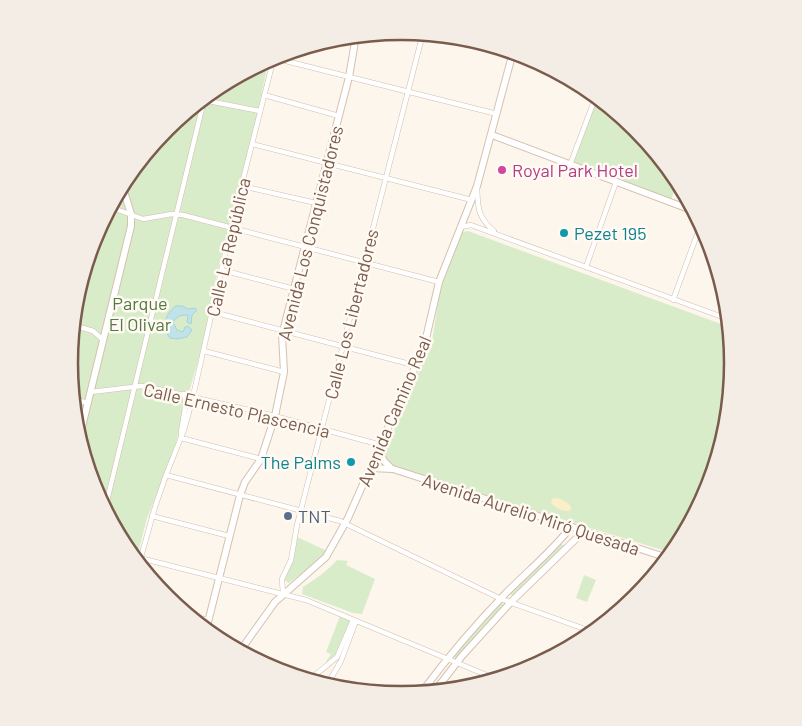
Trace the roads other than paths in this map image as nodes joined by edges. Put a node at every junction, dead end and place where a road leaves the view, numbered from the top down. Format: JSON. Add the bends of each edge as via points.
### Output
{"nodes":[{"id":1,"x":421,"y":41,"type":"edge"},
{"id":2,"x":355,"y":44,"type":"edge"},
{"id":3,"x":511,"y":59,"type":"edge"},
{"id":4,"x":288,"y":61,"type":"edge"},
{"id":5,"x":271,"y":67,"type":"edge"},
{"id":6,"x":349,"y":77,"type":"junction"},
{"id":7,"x":408,"y":92,"type":"junction"},
{"id":8,"x":264,"y":95,"type":"junction"},
{"id":9,"x":211,"y":102,"type":"edge"},
{"id":10,"x":593,"y":104,"type":"edge"},
{"id":11,"x":201,"y":110,"type":"edge"},
{"id":12,"x":260,"y":111,"type":"junction"},
{"id":13,"x":497,"y":114,"type":"junction"},
{"id":14,"x":339,"y":116,"type":"junction"},
{"id":15,"x":492,"y":135,"type":"junction"},
{"id":16,"x":252,"y":144,"type":"junction"},
{"id":17,"x":326,"y":162,"type":"junction"},
{"id":18,"x":570,"y":165,"type":"junction"},
{"id":19,"x":387,"y":177,"type":"junction"},
{"id":20,"x":616,"y":182,"type":"junction"},
{"id":21,"x":242,"y":186,"type":"junction"},
{"id":22,"x":477,"y":186,"type":"junction"},
{"id":23,"x":125,"y":195,"type":"edge"},
{"id":24,"x":472,"y":200,"type":"junction"},
{"id":25,"x":316,"y":203,"type":"junction"},
{"id":26,"x":684,"y":207,"type":"edge"},
{"id":27,"x":117,"y":209,"type":"edge"},
{"id":28,"x":130,"y":214,"type":"junction"},
{"id":29,"x":176,"y":214,"type":"junction"},
{"id":30,"x":231,"y":227,"type":"junction"},
{"id":31,"x":461,"y":227,"type":"junction"},
{"id":32,"x":496,"y":234,"type":"junction"},
{"id":33,"x":697,"y":235,"type":"edge"},
{"id":34,"x":305,"y":247,"type":"junction"},
{"id":35,"x":365,"y":263,"type":"junction"},
{"id":36,"x":586,"y":267,"type":"junction"},
{"id":37,"x":222,"y":270,"type":"junction"},
{"id":38,"x":439,"y":282,"type":"junction"},
{"id":39,"x":294,"y":289,"type":"junction"},
{"id":40,"x":673,"y":300,"type":"junction"},
{"id":41,"x":213,"y":312,"type":"junction"},
{"id":42,"x":720,"y":316,"type":"edge"},
{"id":43,"x":80,"y":328,"type":"edge"},
{"id":44,"x":283,"y":330,"type":"junction"},
{"id":45,"x":102,"y":340,"type":"junction"},
{"id":46,"x":343,"y":347,"type":"junction"},
{"id":47,"x":204,"y":351,"type":"junction"},
{"id":48,"x":417,"y":366,"type":"junction"},
{"id":49,"x":284,"y":372,"type":"junction"},
{"id":50,"x":135,"y":387,"type":"junction"},
{"id":51,"x":91,"y":392,"type":"junction"},
{"id":52,"x":184,"y":394,"type":"junction"},
{"id":53,"x":193,"y":396,"type":"junction"},
{"id":54,"x":81,"y":401,"type":"edge"},
{"id":55,"x":88,"y":402,"type":"junction"},
{"id":56,"x":275,"y":416,"type":"junction"},
{"id":57,"x":83,"y":421,"type":"edge"},
{"id":58,"x":322,"y":428,"type":"junction"},
{"id":59,"x":181,"y":438,"type":"junction"},
{"id":60,"x":380,"y":448,"type":"junction"},
{"id":61,"x":261,"y":459,"type":"junction"},
{"id":62,"x":370,"y":468,"type":"junction"},
{"id":63,"x":393,"y":469,"type":"junction"},
{"id":64,"x":166,"y":475,"type":"junction"},
{"id":65,"x":240,"y":495,"type":"junction"},
{"id":66,"x":108,"y":498,"type":"edge"},
{"id":67,"x":301,"y":510,"type":"junction"},
{"id":68,"x":152,"y":516,"type":"junction"},
{"id":69,"x":346,"y":524,"type":"junction"},
{"id":70,"x":571,"y":527,"type":"junction"},
{"id":71,"x":584,"y":531,"type":"junction"},
{"id":72,"x":229,"y":536,"type":"junction"},
{"id":73,"x":560,"y":541,"type":"junction"},
{"id":74,"x":567,"y":547,"type":"junction"},
{"id":75,"x":142,"y":555,"type":"edge"},
{"id":76,"x":660,"y":556,"type":"edge"},
{"id":77,"x":144,"y":559,"type":"edge"},
{"id":78,"x":219,"y":577,"type":"junction"},
{"id":79,"x":283,"y":594,"type":"junction"},
{"id":80,"x":501,"y":598,"type":"junction"},
{"id":81,"x":511,"y":602,"type":"junction"},
{"id":82,"x":204,"y":619,"type":"edge"},
{"id":83,"x":208,"y":620,"type":"joint"},
{"id":84,"x":355,"y":621,"type":"junction"},
{"id":85,"x":584,"y":629,"type":"edge"},
{"id":86,"x":244,"y":645,"type":"edge"},
{"id":87,"x":448,"y":659,"type":"junction"},
{"id":88,"x":456,"y":663,"type":"junction"},
{"id":89,"x":330,"y":664,"type":"junction"},
{"id":90,"x":336,"y":670,"type":"junction"},
{"id":91,"x":316,"y":675,"type":"edge"},
{"id":92,"x":486,"y":675,"type":"edge"},
{"id":93,"x":331,"y":678,"type":"edge"},
{"id":94,"x":441,"y":683,"type":"edge"},
{"id":95,"x":429,"y":684,"type":"edge"}],
"edges":[{"from":1,"to":7,"type":"street","name":"Calle Los Libertadores"},
{"from":2,"to":6,"type":"main road","name":"Avenida Los Conquistadores"},
{"from":3,"to":13,"type":"main road","name":"Avenida Camino Real"},
{"from":4,"to":6,"type":"street"},
{"from":5,"to":8,"type":"street","name":"Calle La República"},
{"from":6,"to":7,"type":"street"},
{"from":6,"to":14,"type":"main road","name":"Avenida Los Conquistadores"},
{"from":7,"to":13,"type":"street"},
{"from":7,"to":19,"type":"street","name":"Calle Los Libertadores"},
{"from":8,"to":12,"type":"street","name":"Calle La República"},
{"from":8,"to":14,"type":"street"},
{"from":9,"to":12,"type":"street"},
{"from":10,"to":18,"type":"street"},
{"from":11,"to":29,"type":"street"},
{"from":12,"to":16,"type":"street","name":"Calle La República"},
{"from":13,"to":15,"type":"main road","name":"Avenida Camino Real"},
{"from":14,"to":17,"type":"main road","name":"Avenida Los Conquistadores"},
{"from":15,"to":18,"type":"main road"},
{"from":15,"to":22,"type":"main road","name":"Avenida Camino Real"},
{"from":16,"to":17,"type":"street"},
{"from":16,"to":21,"type":"street","name":"Calle La República"},
{"from":17,"to":19,"type":"street"},
{"from":17,"to":25,"type":"main road","name":"Avenida Los Conquistadores"},
{"from":18,"to":20,"type":"main road"},
{"from":19,"to":24,"type":"street"},
{"from":19,"to":35,"type":"street","name":"Calle Los Libertadores"},
{"from":20,"to":26,"type":"main road"},
{"from":20,"to":36,"type":"street"},
{"from":21,"to":25,"type":"street"},
{"from":21,"to":30,"type":"street","name":"Calle La República"},
{"from":22,"to":24,"type":"main road","name":"Avenida Camino Real"},
{"from":22,"to":32,"type":"street","via":[[478,209]]},
{"from":23,"to":28,"type":"main road"},
{"from":24,"to":31,"type":"main road","name":"Avenida Camino Real"},
{"from":25,"to":34,"type":"main road","name":"Avenida Los Conquistadores"},
{"from":27,"to":28,"type":"street"},
{"from":28,"to":29,"type":"street","via":[[147,219]]},
{"from":28,"to":45,"type":"main road","via":[[131,226]]},
{"from":29,"to":30,"type":"street"},
{"from":29,"to":50,"type":"street"},
{"from":30,"to":34,"type":"street"},
{"from":30,"to":37,"type":"street","name":"Calle La República"},
{"from":31,"to":32,"type":"street","via":[[471,225]]},
{"from":31,"to":38,"type":"main road","name":"Avenida Camino Real"},
{"from":32,"to":36,"type":"street"},
{"from":33,"to":40,"type":"street"},
{"from":34,"to":35,"type":"street"},
{"from":34,"to":39,"type":"main road","name":"Avenida Los Conquistadores"},
{"from":35,"to":38,"type":"street"},
{"from":35,"to":46,"type":"street","name":"Calle Los Libertadores"},
{"from":36,"to":40,"type":"street"},
{"from":37,"to":39,"type":"street"},
{"from":37,"to":41,"type":"street","name":"Calle La República"},
{"from":38,"to":48,"type":"main road","name":"Avenida Camino Real"},
{"from":39,"to":44,"type":"main road","name":"Avenida Los Conquistadores"},
{"from":40,"to":42,"type":"street"},
{"from":41,"to":44,"type":"street"},
{"from":41,"to":47,"type":"street","name":"Calle La República"},
{"from":43,"to":45,"type":"street","via":[[93,331]]},
{"from":44,"to":46,"type":"street"},
{"from":44,"to":49,"type":"main road","name":"Avenida Los Conquistadores"},
{"from":45,"to":51,"type":"main road"},
{"from":46,"to":48,"type":"street"},
{"from":46,"to":58,"type":"street","name":"Calle Los Libertadores"},
{"from":47,"to":49,"type":"street"},
{"from":47,"to":53,"type":"street","name":"Calle La República"},
{"from":48,"to":60,"type":"main road","name":"Avenida Camino Real"},
{"from":49,"to":56,"type":"main road","name":"Avenida Los Conquistadores"},
{"from":50,"to":51,"type":"street","name":"Calle Ernesto Plascencia"},
{"from":50,"to":52,"type":"street","name":"Calle Ernesto Plascencia"},
{"from":50,"to":66,"type":"street"},
{"from":51,"to":55,"type":"main road"},
{"from":52,"to":53,"type":"street","name":"Calle Ernesto Plascencia"},
{"from":52,"to":59,"type":"street","name":"Calle La República"},
{"from":53,"to":56,"type":"street","name":"Calle Ernesto Plascencia"},
{"from":53,"to":59,"type":"street","name":"Calle La República"},
{"from":54,"to":55,"type":"street"},
{"from":55,"to":57,"type":"main road"},
{"from":56,"to":58,"type":"street","name":"Calle Ernesto Plascencia"},
{"from":56,"to":61,"type":"main road","name":"Avenida Los Conquistadores"},
{"from":58,"to":60,"type":"street","name":"Calle Ernesto Plascencia"},
{"from":58,"to":67,"type":"street","name":"Calle Los Libertadores"},
{"from":59,"to":61,"type":"street"},
{"from":59,"to":64,"type":"street","name":"Calle La República"},
{"from":60,"to":62,"type":"main road","name":"Avenida Camino Real"},
{"from":60,"to":63,"type":"main road","via":[[384,461]]},
{"from":61,"to":65,"type":"main road","name":"Avenida Los Conquistadores"},
{"from":62,"to":63,"type":"main road","name":"Avenida Aurelio Miró Quesada"},
{"from":62,"to":69,"type":"main road","name":"Avenida Camino Real"},
{"from":63,"to":70,"type":"main road","name":"Avenida Aurelio Miró Quesada"},
{"from":64,"to":65,"type":"street"},
{"from":64,"to":68,"type":"street","name":"Calle La República"},
{"from":65,"to":67,"type":"street"},
{"from":65,"to":72,"type":"main road","name":"Avenida Los Conquistadores"},
{"from":67,"to":69,"type":"street"},
{"from":67,"to":79,"type":"street","name":"Calle Los Libertadores","via":[[291,560],[282,579]]},
{"from":68,"to":72,"type":"street"},
{"from":68,"to":75,"type":"street","name":"Calle La República"},
{"from":69,"to":79,"type":"main road","name":"Avenida Camino Real","via":[[322,562]]},
{"from":69,"to":80,"type":"street"},
{"from":70,"to":71,"type":"main road","name":"Avenida Aurelio Miró Quesada"},
{"from":70,"to":73,"type":"main road"},
{"from":71,"to":74,"type":"main road"},
{"from":71,"to":76,"type":"main road","name":"Avenida Aurelio Miró Quesada"},
{"from":72,"to":78,"type":"main road","name":"Avenida Los Conquistadores"},
{"from":73,"to":74,"type":"main road"},
{"from":73,"to":80,"type":"main road"},
{"from":74,"to":81,"type":"main road"},
{"from":77,"to":78,"type":"street"},
{"from":78,"to":79,"type":"street"},
{"from":78,"to":83,"type":"main road","name":"Avenida Los Conquistadores"},
{"from":79,"to":84,"type":"street"},
{"from":79,"to":86,"type":"main road","name":"Avenida Camino Real"},
{"from":80,"to":81,"type":"street"},
{"from":80,"to":87,"type":"main road"},
{"from":81,"to":85,"type":"street"},
{"from":81,"to":88,"type":"main road"},
{"from":82,"to":83,"type":"street"},
{"from":84,"to":87,"type":"street"},
{"from":84,"to":89,"type":"street","via":[[339,655]]},
{"from":84,"to":90,"type":"street"},
{"from":87,"to":88,"type":"street"},
{"from":87,"to":95,"type":"main road"},
{"from":88,"to":92,"type":"street"},
{"from":88,"to":94,"type":"main road"},
{"from":89,"to":90,"type":"street","via":[[335,665]]},
{"from":89,"to":91,"type":"street"},
{"from":90,"to":93,"type":"street"}]}
